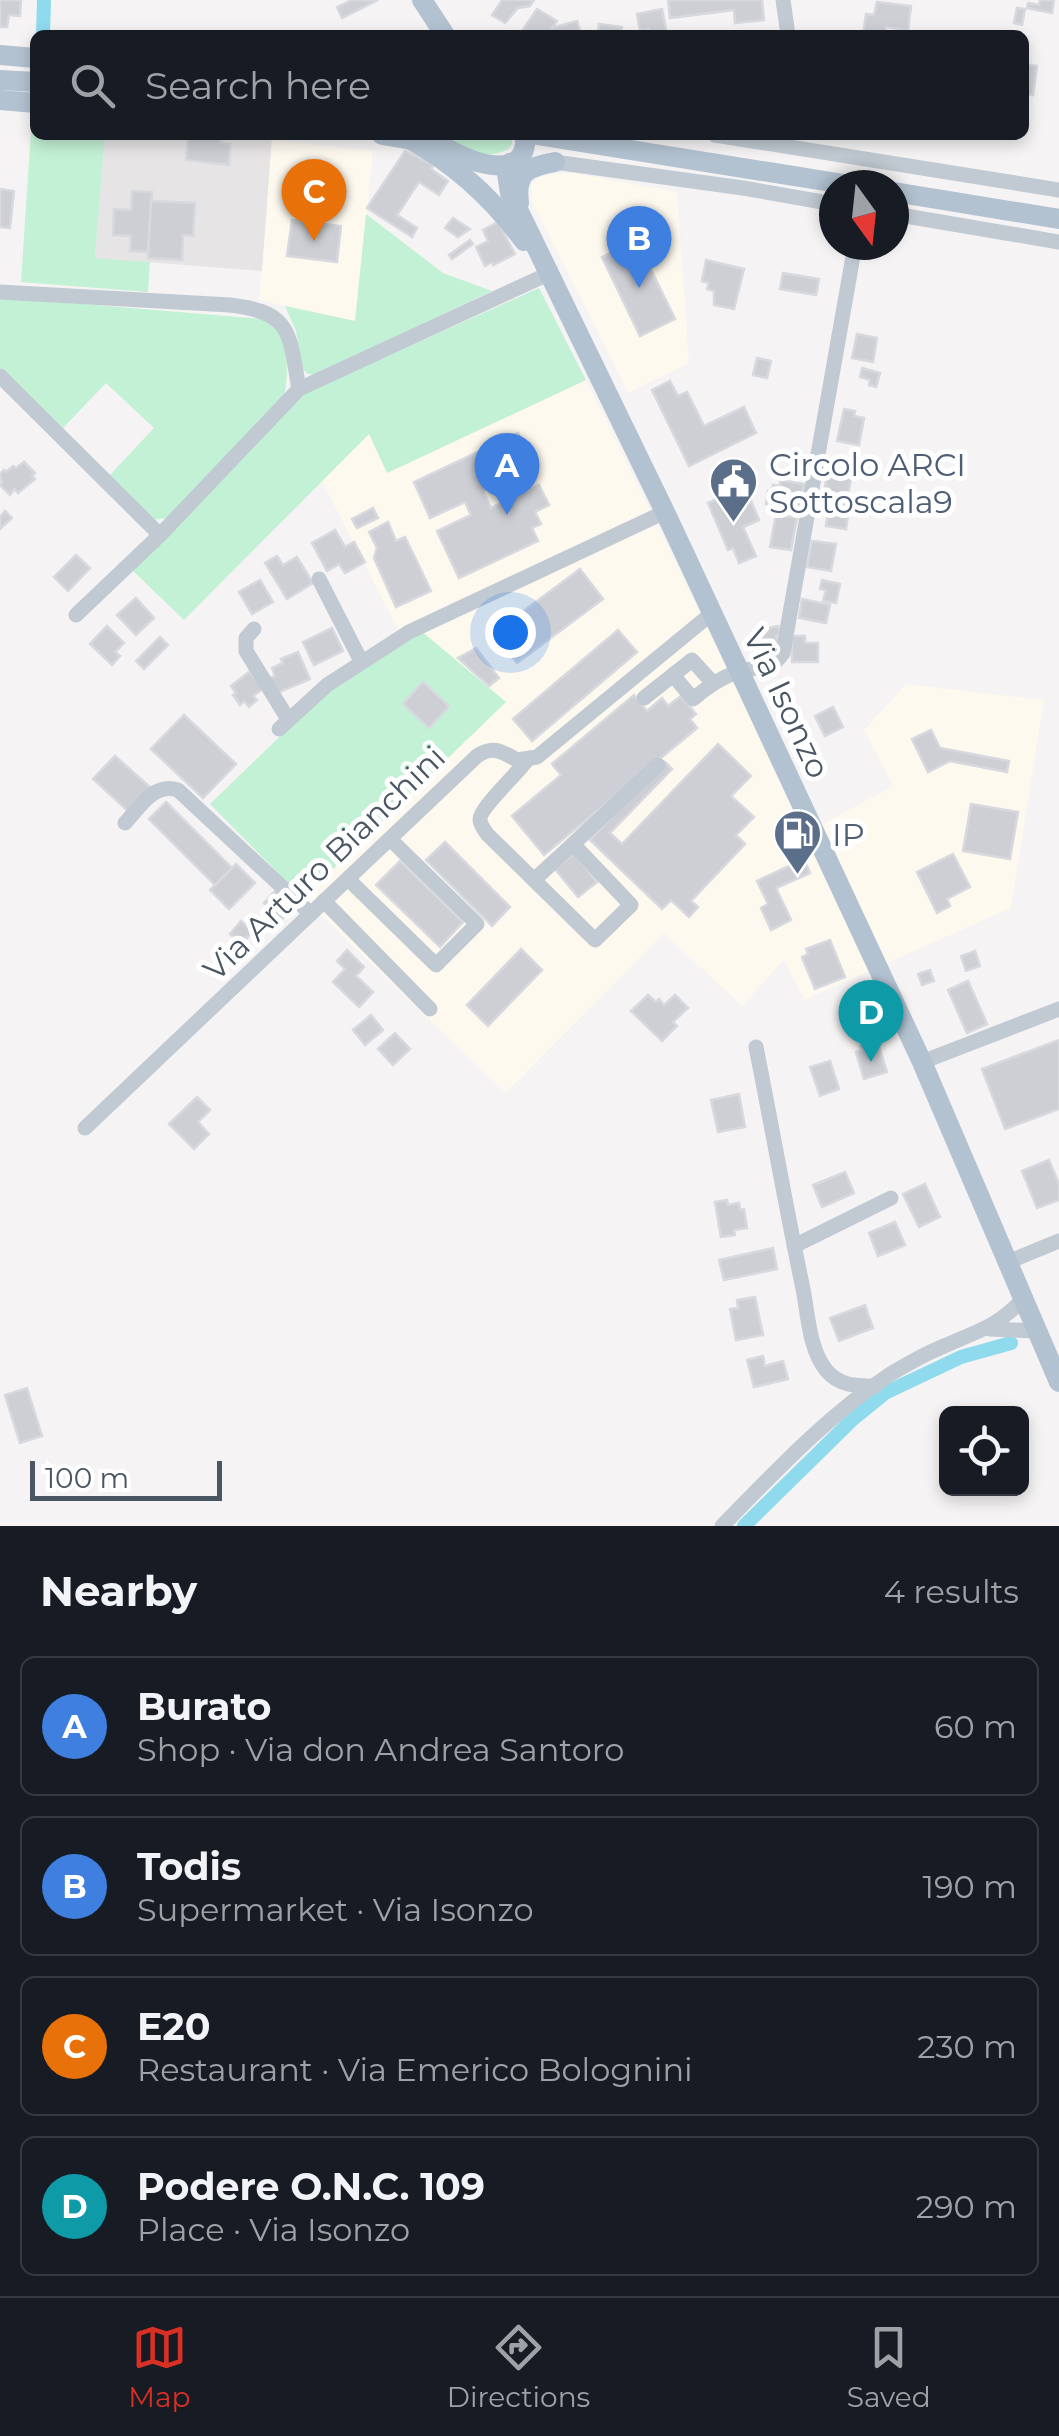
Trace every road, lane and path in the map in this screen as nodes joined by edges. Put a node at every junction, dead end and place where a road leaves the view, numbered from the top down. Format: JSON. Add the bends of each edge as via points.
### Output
{"nodes":[{"id":1,"x":421,"y":0,"type":"edge"},
{"id":2,"x":783,"y":0,"type":"edge"},
{"id":3,"x":431,"y":30,"type":"edge"},
{"id":4,"x":787,"y":30,"type":"edge"},
{"id":5,"x":0,"y":55,"type":"edge"},
{"id":6,"x":30,"y":58,"type":"edge"},
{"id":7,"x":0,"y":80,"type":"edge"},
{"id":8,"x":30,"y":82,"type":"edge"},
{"id":9,"x":0,"y":100,"type":"edge"},
{"id":10,"x":30,"y":103,"type":"edge"},
{"id":11,"x":427,"y":140,"type":"edge"},
{"id":12,"x":428,"y":140,"type":"edge"},
{"id":13,"x":524,"y":140,"type":"edge"},
{"id":14,"x":568,"y":140,"type":"edge"},
{"id":15,"x":801,"y":142,"type":"edge"},
{"id":16,"x":515,"y":160,"type":"junction"},
{"id":17,"x":556,"y":162,"type":"junction"},
{"id":18,"x":475,"y":163,"type":"junction"},
{"id":19,"x":819,"y":180,"type":"edge"},
{"id":20,"x":1059,"y":190,"type":"edge"},
{"id":21,"x":909,"y":194,"type":"edge"},
{"id":22,"x":819,"y":201,"type":"edge"},
{"id":23,"x":512,"y":213,"type":"junction"},
{"id":24,"x":909,"y":217,"type":"edge"},
{"id":25,"x":1059,"y":218,"type":"edge"},
{"id":26,"x":1059,"y":242,"type":"edge"},
{"id":27,"x":852,"y":260,"type":"edge"},
{"id":28,"x":548,"y":274,"type":"junction"},
{"id":29,"x":0,"y":292,"type":"edge"},
{"id":30,"x":0,"y":376,"type":"edge"},
{"id":31,"x":300,"y":389,"type":"junction"},
{"id":32,"x":665,"y":512,"type":"junction"},
{"id":33,"x":160,"y":534,"type":"junction"},
{"id":34,"x":319,"y":579,"type":"dead end"},
{"id":35,"x":711,"y":614,"type":"junction"},
{"id":36,"x":76,"y":615,"type":"dead end"},
{"id":37,"x":254,"y":629,"type":"dead end"},
{"id":38,"x":360,"y":661,"type":"junction"},
{"id":39,"x":739,"y":672,"type":"junction"},
{"id":40,"x":673,"y":675,"type":"junction"},
{"id":41,"x":712,"y":682,"type":"junction"},
{"id":42,"x":644,"y":698,"type":"dead end"},
{"id":43,"x":527,"y":760,"type":"junction"},
{"id":44,"x":658,"y":765,"type":"dead end"},
{"id":45,"x":125,"y":823,"type":"dead end"},
{"id":46,"x":390,"y":839,"type":"junction"},
{"id":47,"x":573,"y":844,"type":"junction"},
{"id":48,"x":348,"y":878,"type":"junction"},
{"id":49,"x":535,"y":880,"type":"junction"},
{"id":50,"x":324,"y":902,"type":"junction"},
{"id":51,"x":311,"y":914,"type":"junction"},
{"id":52,"x":430,"y":1009,"type":"dead end"},
{"id":53,"x":1059,"y":1009,"type":"edge"},
{"id":54,"x":756,"y":1046,"type":"dead end"},
{"id":55,"x":922,"y":1062,"type":"junction"},
{"id":56,"x":86,"y":1128,"type":"dead end"},
{"id":57,"x":891,"y":1198,"type":"dead end"},
{"id":58,"x":1059,"y":1241,"type":"edge"},
{"id":59,"x":794,"y":1246,"type":"junction"},
{"id":60,"x":1008,"y":1262,"type":"junction"},
{"id":61,"x":1023,"y":1299,"type":"junction"},
{"id":62,"x":986,"y":1329,"type":"junction"},
{"id":63,"x":1036,"y":1331,"type":"junction"},
{"id":64,"x":1054,"y":1355,"type":"edge"},
{"id":65,"x":1059,"y":1382,"type":"edge"},
{"id":66,"x":875,"y":1386,"type":"junction"},
{"id":67,"x":722,"y":1526,"type":"edge"}],
"edges":[{"from":1,"to":3,"type":"main road"},
{"from":2,"to":4,"type":"street"},
{"from":5,"to":6,"type":"main road"},
{"from":7,"to":8,"type":"main road"},
{"from":9,"to":10,"type":"main road"},
{"from":11,"to":23,"type":"main road"},
{"from":12,"to":18,"type":"main road"},
{"from":13,"to":16,"type":"main road"},
{"from":14,"to":19,"type":"main road"},
{"from":15,"to":20,"type":"street"},
{"from":16,"to":17,"type":"street"},
{"from":16,"to":18,"type":"main road"},
{"from":16,"to":23,"type":"main road","via":[[507,180]]},
{"from":17,"to":22,"type":"street"},
{"from":17,"to":23,"type":"main road","via":[[521,176]]},
{"from":18,"to":23,"type":"main road"},
{"from":21,"to":25,"type":"main road"},
{"from":23,"to":28,"type":"main road","name":"Via Isonzo"},
{"from":24,"to":26,"type":"street"},
{"from":27,"to":39,"type":"street","via":[[783,653],[770,666]]},
{"from":28,"to":31,"type":"street"},
{"from":28,"to":32,"type":"main road","name":"Via Isonzo"},
{"from":29,"to":31,"type":"street","via":[[261,310],[286,329]]},
{"from":30,"to":33,"type":"street"},
{"from":31,"to":33,"type":"street"},
{"from":32,"to":35,"type":"main road","name":"Via Isonzo"},
{"from":32,"to":38,"type":"street","via":[[440,616]]},
{"from":33,"to":36,"type":"street"},
{"from":34,"to":38,"type":"street"},
{"from":35,"to":39,"type":"main road","name":"Via Isonzo"},
{"from":35,"to":43,"type":"street"},
{"from":37,"to":38,"type":"street","via":[[246,651],[284,724]]},
{"from":39,"to":41,"type":"street"},
{"from":39,"to":55,"type":"main road","name":"Via Isonzo"},
{"from":40,"to":41,"type":"street","via":[[692,660]]},
{"from":40,"to":41,"type":"street","via":[[693,698]]},
{"from":40,"to":42,"type":"street"},
{"from":43,"to":46,"type":"street","name":"Via Arturo Bianchini","via":[[494,749],[481,753]]},
{"from":43,"to":49,"type":"street","via":[[480,820]]},
{"from":44,"to":47,"type":"street"},
{"from":45,"to":51,"type":"street","via":[[157,790],[178,790]]},
{"from":46,"to":48,"type":"street","name":"Via Arturo Bianchini"},
{"from":46,"to":48,"type":"street","via":[[478,924],[436,965]]},
{"from":47,"to":49,"type":"street"},
{"from":47,"to":49,"type":"street","via":[[631,905],[595,940]]},
{"from":48,"to":50,"type":"street","name":"Via Arturo Bianchini"},
{"from":50,"to":51,"type":"street","name":"Via Arturo Bianchini"},
{"from":50,"to":52,"type":"street"},
{"from":51,"to":56,"type":"street","name":"Via Arturo Bianchini"},
{"from":53,"to":55,"type":"street"},
{"from":54,"to":59,"type":"street"},
{"from":55,"to":60,"type":"main road","name":"Via Isonzo"},
{"from":57,"to":59,"type":"street"},
{"from":58,"to":60,"type":"street"},
{"from":59,"to":66,"type":"street","via":[[822,1365],[844,1384]]},
{"from":60,"to":61,"type":"main road","name":"Via Isonzo"},
{"from":61,"to":62,"type":"street"},
{"from":61,"to":63,"type":"main road","name":"Via Isonzo"},
{"from":62,"to":63,"type":"street"},
{"from":62,"to":66,"type":"street","via":[[924,1355]]},
{"from":63,"to":64,"type":"main road","name":"Via Isonzo"},
{"from":64,"to":65,"type":"main road","name":"Via Isonzo"},
{"from":66,"to":67,"type":"street","via":[[815,1433]]}]}
